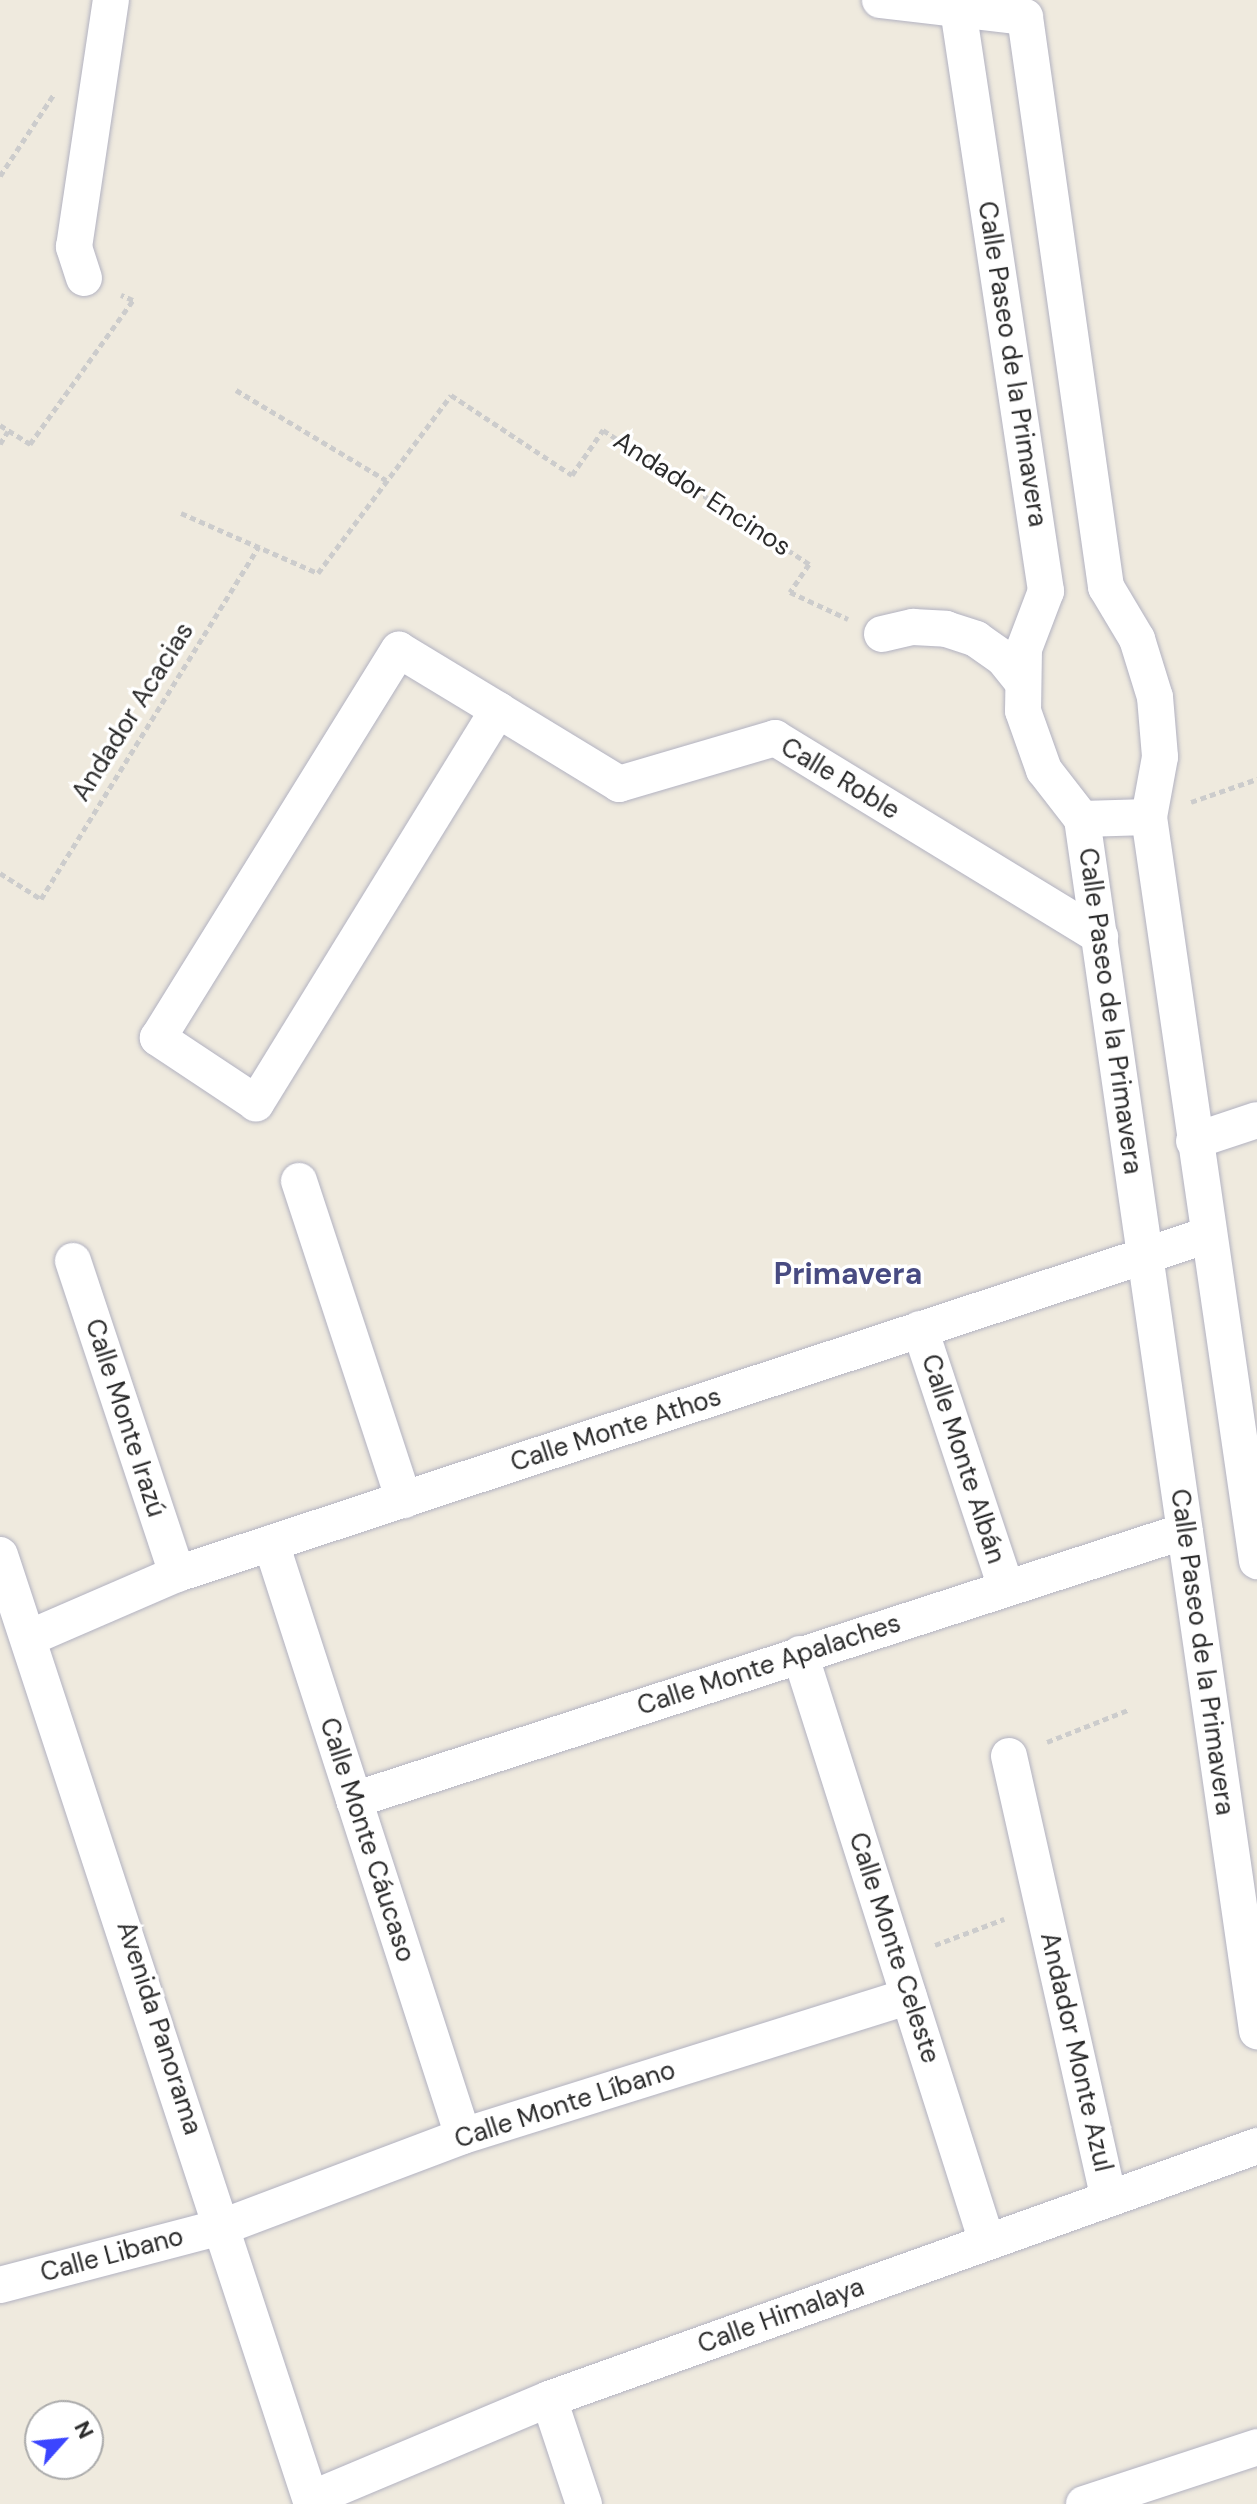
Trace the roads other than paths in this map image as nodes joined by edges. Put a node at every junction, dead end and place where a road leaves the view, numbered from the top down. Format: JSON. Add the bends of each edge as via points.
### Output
{"nodes":[{"id":1,"x":111,"y":0,"type":"edge"},
{"id":2,"x":880,"y":0,"type":"edge"},
{"id":3,"x":958,"y":9,"type":"junction"},
{"id":4,"x":84,"y":278,"type":"dead end"},
{"id":5,"x":1106,"y":587,"type":"junction"},
{"id":6,"x":1046,"y":591,"type":"junction"},
{"id":7,"x":882,"y":634,"type":"road end"},
{"id":8,"x":1023,"y":683,"type":"junction"},
{"id":9,"x":498,"y":710,"type":"junction"},
{"id":10,"x":1149,"y":817,"type":"junction"},
{"id":11,"x":1082,"y":819,"type":"junction"},
{"id":12,"x":1100,"y":936,"type":"junction"},
{"id":13,"x":1257,"y":1120,"type":"edge"},
{"id":14,"x":1194,"y":1141,"type":"junction"},
{"id":15,"x":299,"y":1181,"type":"dead end"},
{"id":16,"x":1208,"y":1235,"type":"junction"},
{"id":17,"x":1145,"y":1255,"type":"junction"},
{"id":18,"x":73,"y":1261,"type":"dead end"},
{"id":19,"x":920,"y":1329,"type":"junction"},
{"id":20,"x":404,"y":1500,"type":"junction"},
{"id":21,"x":1185,"y":1531,"type":"junction"},
{"id":22,"x":271,"y":1543,"type":"junction"},
{"id":23,"x":0,"y":1555,"type":"edge"},
{"id":24,"x":1257,"y":1561,"type":"edge"},
{"id":25,"x":177,"y":1574,"type":"junction"},
{"id":26,"x":1006,"y":1588,"type":"junction"},
{"id":27,"x":29,"y":1638,"type":"junction"},
{"id":28,"x":800,"y":1654,"type":"junction"},
{"id":29,"x":1009,"y":1756,"type":"road end"},
{"id":30,"x":354,"y":1800,"type":"junction"},
{"id":31,"x":909,"y":1996,"type":"junction"},
{"id":32,"x":1257,"y":2031,"type":"edge"},
{"id":33,"x":463,"y":2136,"type":"junction"},
{"id":34,"x":1257,"y":2146,"type":"edge"},
{"id":35,"x":1109,"y":2199,"type":"junction"},
{"id":36,"x":225,"y":2226,"type":"junction"},
{"id":37,"x":987,"y":2242,"type":"junction"},
{"id":38,"x":0,"y":2285,"type":"edge"},
{"id":39,"x":549,"y":2399,"type":"junction"},
{"id":40,"x":1257,"y":2447,"type":"edge"},
{"id":41,"x":312,"y":2502,"type":"edge"},
{"id":42,"x":584,"y":2504,"type":"edge"},
{"id":43,"x":1084,"y":2504,"type":"edge"}],
"edges":[{"from":1,"to":4,"type":"street","via":[[74,247]]},
{"from":2,"to":3,"type":"street"},
{"from":3,"to":5,"type":"street","via":[[1025,17]]},
{"from":3,"to":6,"type":"street","name":"Calle Paseo de la Primavera"},
{"from":5,"to":6,"type":"street"},
{"from":5,"to":10,"type":"street","via":[[1137,639],[1155,697],[1160,757]]},
{"from":6,"to":8,"type":"street","name":"Calle Paseo de la Primavera","via":[[1024,649]]},
{"from":7,"to":8,"type":"street","via":[[913,627],[976,639],[1003,658]]},
{"from":8,"to":11,"type":"street","name":"Calle Paseo de la Primavera","via":[[1023,711],[1044,770]]},
{"from":9,"to":9,"type":"street","name":"Calle Roble","via":[[399,650],[158,1038],[256,1103]]},
{"from":9,"to":12,"type":"street","name":"Calle Roble","via":[[619,784],[775,738]]},
{"from":10,"to":11,"type":"street"},
{"from":10,"to":14,"type":"street"},
{"from":11,"to":12,"type":"street","name":"Calle Paseo de la Primavera"},
{"from":12,"to":17,"type":"street","name":"Calle Paseo de la Primavera"},
{"from":13,"to":14,"type":"street"},
{"from":14,"to":16,"type":"street"},
{"from":15,"to":20,"type":"street"},
{"from":16,"to":17,"type":"street","name":"Calle Monte Athos"},
{"from":16,"to":24,"type":"street"},
{"from":17,"to":19,"type":"street","name":"Calle Monte Athos"},
{"from":17,"to":21,"type":"street","name":"Calle Paseo de la Primavera"},
{"from":18,"to":25,"type":"street","name":"Calle Monte Irazú"},
{"from":19,"to":20,"type":"street","name":"Calle Monte Athos"},
{"from":19,"to":26,"type":"street","name":"Calle Monte Albán"},
{"from":20,"to":22,"type":"street","name":"Calle Monte Athos"},
{"from":21,"to":26,"type":"street","name":"Calle Monte Apalaches"},
{"from":21,"to":32,"type":"street","name":"Calle Paseo de la Primavera"},
{"from":22,"to":25,"type":"street","name":"Calle Monte Athos"},
{"from":22,"to":30,"type":"street","name":"Calle Monte Cáucaso"},
{"from":23,"to":27,"type":"street","name":"Avenida Panorama"},
{"from":25,"to":27,"type":"street","name":"Calle Monte Athos"},
{"from":26,"to":28,"type":"street","name":"Calle Monte Apalaches"},
{"from":27,"to":36,"type":"street","name":"Avenida Panorama"},
{"from":28,"to":30,"type":"street","name":"Calle Monte Apalaches"},
{"from":28,"to":31,"type":"street","name":"Calle Monte Celeste"},
{"from":29,"to":35,"type":"street","name":"Andador Monte Azul"},
{"from":30,"to":33,"type":"street","name":"Calle Monte Cáucaso"},
{"from":31,"to":33,"type":"street","name":"Calle Monte Líbano"},
{"from":31,"to":37,"type":"street","name":"Calle Monte Celeste"},
{"from":33,"to":36,"type":"street","name":"Calle Monte Líbano"},
{"from":34,"to":35,"type":"street","name":"Calle Himalaya"},
{"from":35,"to":37,"type":"street","name":"Calle Himalaya"},
{"from":36,"to":38,"type":"street","name":"Calle Libano"},
{"from":36,"to":41,"type":"street","name":"Avenida Panorama"},
{"from":37,"to":39,"type":"street","name":"Calle Himalaya"},
{"from":39,"to":41,"type":"street","name":"Calle Himalaya"},
{"from":39,"to":42,"type":"street"},
{"from":40,"to":43,"type":"street"}]}
